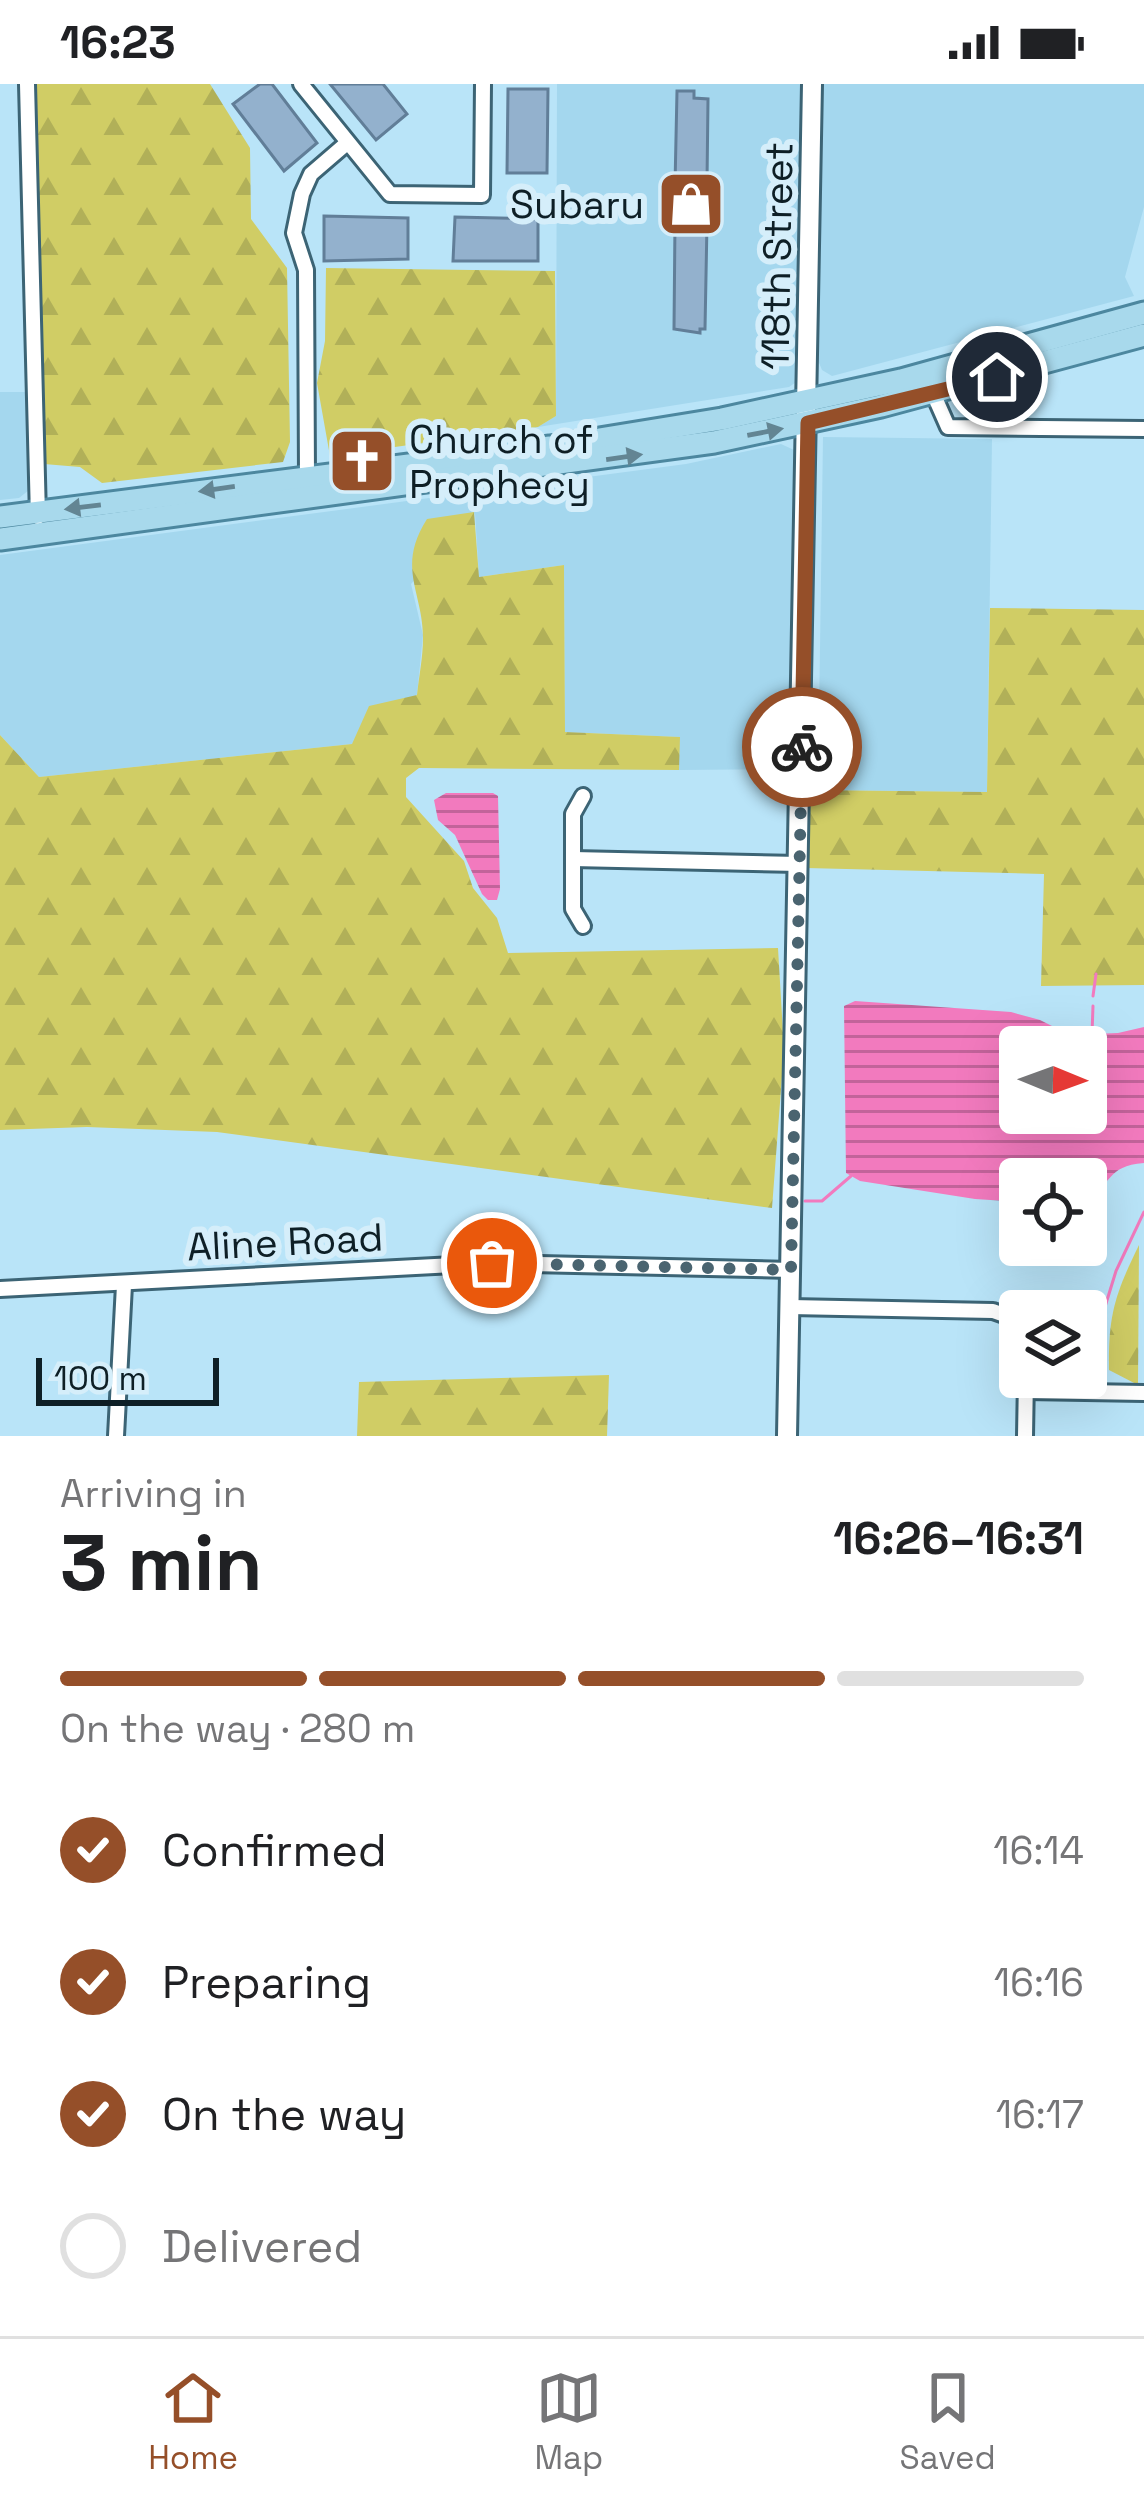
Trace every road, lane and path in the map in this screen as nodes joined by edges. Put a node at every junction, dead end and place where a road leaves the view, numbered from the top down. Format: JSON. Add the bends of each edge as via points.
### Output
{"nodes":[{"id":1,"x":27,"y":84,"type":"edge"},
{"id":2,"x":301,"y":84,"type":"edge"},
{"id":3,"x":483,"y":84,"type":"edge"},
{"id":4,"x":812,"y":84,"type":"edge"},
{"id":5,"x":347,"y":143,"type":"junction"},
{"id":6,"x":1144,"y":313,"type":"edge"},
{"id":7,"x":1144,"y":335,"type":"edge"},
{"id":8,"x":995,"y":367,"type":"junction"},
{"id":9,"x":933,"y":393,"type":"junction"},
{"id":10,"x":808,"y":413,"type":"junction"},
{"id":11,"x":1144,"y":429,"type":"edge"},
{"id":12,"x":552,"y":457,"type":"junction"},
{"id":13,"x":357,"y":471,"type":"junction"},
{"id":14,"x":307,"y":477,"type":"junction"},
{"id":15,"x":300,"y":500,"type":"junction"},
{"id":16,"x":248,"y":507,"type":"junction"},
{"id":17,"x":0,"y":517,"type":"edge"},
{"id":18,"x":37,"y":523,"type":"junction"},
{"id":19,"x":0,"y":539,"type":"edge"},
{"id":20,"x":583,"y":796,"type":"dead end"},
{"id":21,"x":573,"y":859,"type":"junction"},
{"id":22,"x":800,"y":864,"type":"junction"},
{"id":23,"x":584,"y":926,"type":"dead end"},
{"id":24,"x":791,"y":1270,"type":"junction"},
{"id":25,"x":124,"y":1285,"type":"junction"},
{"id":26,"x":0,"y":1289,"type":"edge"},
{"id":27,"x":790,"y":1307,"type":"junction"},
{"id":28,"x":999,"y":1313,"type":"edge"},
{"id":29,"x":1107,"y":1390,"type":"edge"},
{"id":30,"x":1144,"y":1393,"type":"edge"},
{"id":31,"x":1026,"y":1398,"type":"edge"},
{"id":32,"x":116,"y":1436,"type":"edge"},
{"id":33,"x":787,"y":1436,"type":"edge"},
{"id":34,"x":1025,"y":1436,"type":"edge"}],
"edges":[{"from":1,"to":18,"type":"street"},
{"from":2,"to":5,"type":"street"},
{"from":3,"to":5,"type":"street","via":[[482,195],[390,194]]},
{"from":4,"to":10,"type":"street","name":"118th Street"},
{"from":5,"to":14,"type":"street","via":[[311,174],[294,232],[306,270]]},
{"from":6,"to":8,"type":"main road"},
{"from":7,"to":8,"type":"main road"},
{"from":8,"to":9,"type":"main road"},
{"from":8,"to":10,"type":"main road"},
{"from":9,"to":10,"type":"main road"},
{"from":9,"to":11,"type":"street","via":[[948,427]]},
{"from":10,"to":12,"type":"main road"},
{"from":10,"to":22,"type":"street","name":"118th Street"},
{"from":12,"to":13,"type":"main road"},
{"from":12,"to":15,"type":"main road"},
{"from":13,"to":14,"type":"main road"},
{"from":13,"to":15,"type":"main road"},
{"from":14,"to":16,"type":"main road"},
{"from":14,"to":18,"type":"main road","one_way":true},
{"from":15,"to":16,"type":"main road"},
{"from":16,"to":18,"type":"main road"},
{"from":17,"to":18,"type":"main road"},
{"from":18,"to":19,"type":"main road"},
{"from":20,"to":21,"type":"street","via":[[574,814]]},
{"from":21,"to":22,"type":"street"},
{"from":21,"to":23,"type":"street","via":[[573,909]]},
{"from":22,"to":24,"type":"street","name":"118th Street"},
{"from":24,"to":25,"type":"street","name":"Aline Road","via":[[492,1263]]},
{"from":24,"to":27,"type":"street","name":"118th Street"},
{"from":25,"to":26,"type":"street","name":"Aline Road"},
{"from":25,"to":32,"type":"street"},
{"from":27,"to":28,"type":"street"},
{"from":27,"to":33,"type":"street","name":"118th Street"},
{"from":29,"to":30,"type":"street"},
{"from":31,"to":34,"type":"street"}]}
